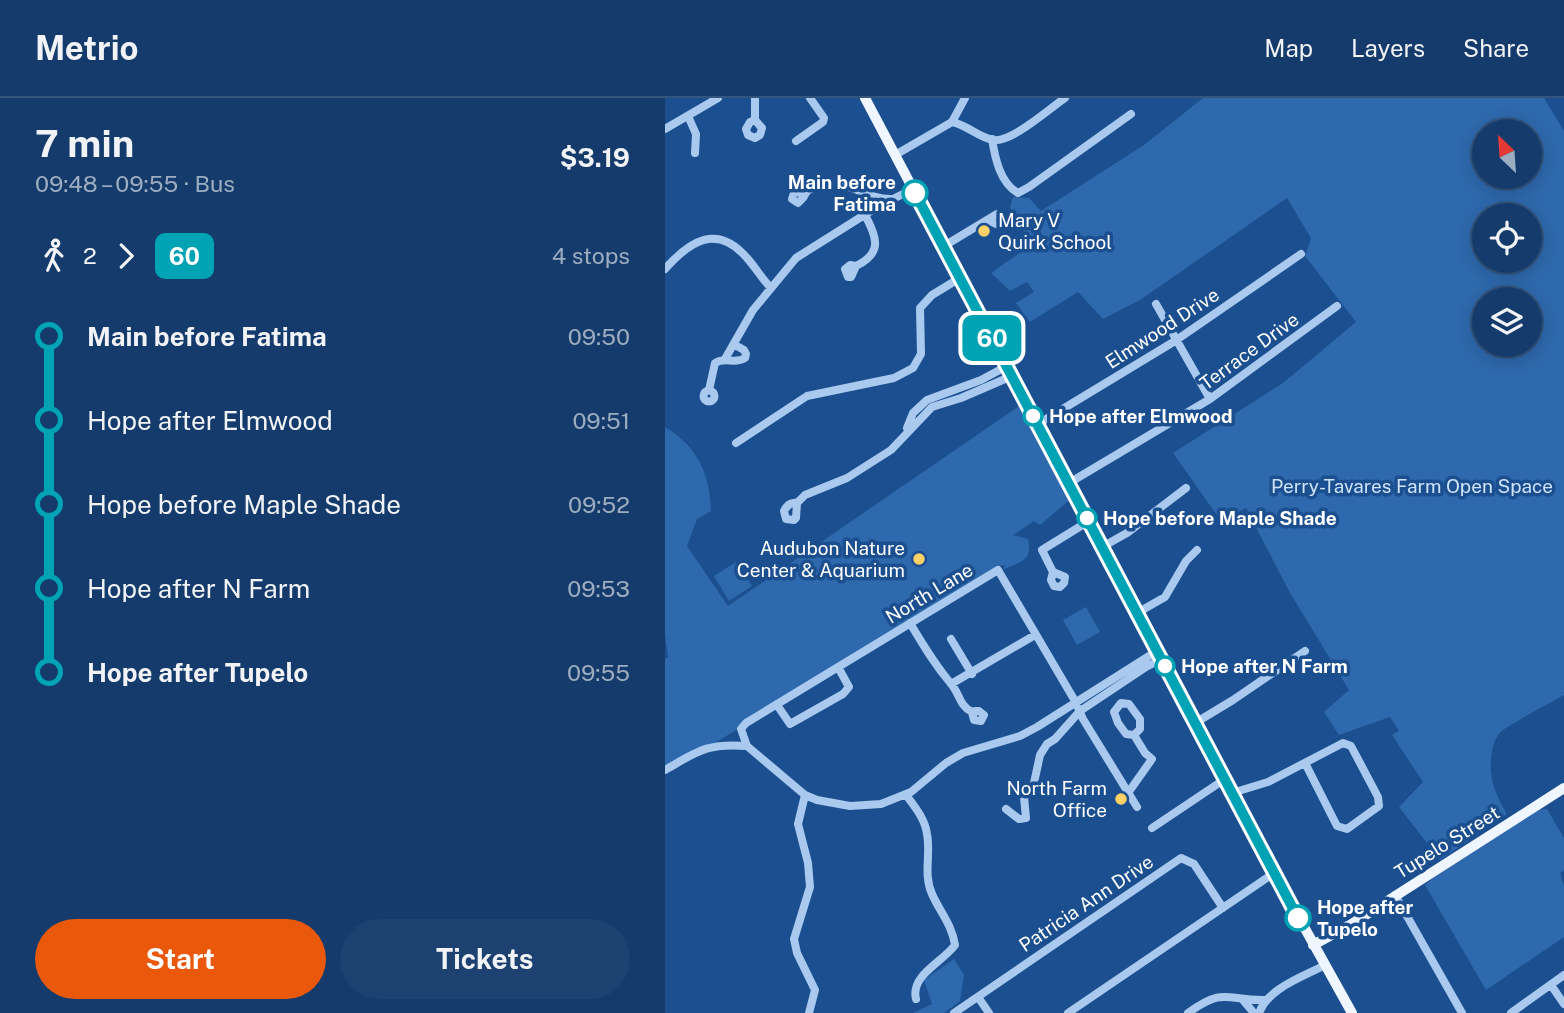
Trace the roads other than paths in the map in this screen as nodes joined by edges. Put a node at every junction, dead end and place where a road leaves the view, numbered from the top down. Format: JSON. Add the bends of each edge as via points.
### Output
{"nodes":[{"id":1,"x":718,"y":98,"type":"edge"},
{"id":2,"x":755,"y":98,"type":"edge"},
{"id":3,"x":810,"y":98,"type":"edge"},
{"id":4,"x":865,"y":98,"type":"edge"},
{"id":5,"x":1065,"y":98,"type":"edge"},
{"id":6,"x":961,"y":99,"type":"edge"},
{"id":7,"x":1131,"y":114,"type":"dead end"},
{"id":8,"x":688,"y":116,"type":"junction"},
{"id":9,"x":755,"y":120,"type":"dead end"},
{"id":10,"x":952,"y":122,"type":"junction"},
{"id":11,"x":665,"y":129,"type":"edge"},
{"id":12,"x":992,"y":139,"type":"junction"},
{"id":13,"x":796,"y":142,"type":"dead end"},
{"id":14,"x":695,"y":153,"type":"dead end"},
{"id":15,"x":895,"y":155,"type":"junction"},
{"id":16,"x":913,"y":189,"type":"junction"},
{"id":17,"x":807,"y":191,"type":"dead end"},
{"id":18,"x":891,"y":200,"type":"junction"},
{"id":19,"x":865,"y":215,"type":"junction"},
{"id":20,"x":987,"y":220,"type":"dead end"},
{"id":21,"x":944,"y":246,"type":"junction"},
{"id":22,"x":1301,"y":254,"type":"dead end"},
{"id":23,"x":856,"y":266,"type":"dead end"},
{"id":24,"x":665,"y":269,"type":"edge"},
{"id":25,"x":960,"y":278,"type":"junction"},
{"id":26,"x":771,"y":288,"type":"junction"},
{"id":27,"x":1156,"y":304,"type":"dead end"},
{"id":28,"x":1337,"y":306,"type":"dead end"},
{"id":29,"x":1175,"y":341,"type":"junction"},
{"id":30,"x":735,"y":345,"type":"junction"},
{"id":31,"x":725,"y":359,"type":"junction"},
{"id":32,"x":1009,"y":371,"type":"junction"},
{"id":33,"x":709,"y":390,"type":"dead end"},
{"id":34,"x":1210,"y":399,"type":"junction"},
{"id":35,"x":1038,"y":424,"type":"junction"},
{"id":36,"x":736,"y":443,"type":"dead end"},
{"id":37,"x":1069,"y":483,"type":"junction"},
{"id":38,"x":1186,"y":488,"type":"dead end"},
{"id":39,"x":797,"y":503,"type":"dead end"},
{"id":40,"x":1089,"y":521,"type":"junction"},
{"id":41,"x":1103,"y":547,"type":"junction"},
{"id":42,"x":1197,"y":550,"type":"dead end"},
{"id":43,"x":1053,"y":572,"type":"dead end"},
{"id":44,"x":1137,"y":613,"type":"junction"},
{"id":45,"x":910,"y":623,"type":"junction"},
{"id":46,"x":1035,"y":635,"type":"junction"},
{"id":47,"x":951,"y":639,"type":"dead end"},
{"id":48,"x":1305,"y":651,"type":"dead end"},
{"id":49,"x":1160,"y":655,"type":"junction"},
{"id":50,"x":838,"y":667,"type":"junction"},
{"id":51,"x":972,"y":674,"type":"junction"},
{"id":52,"x":951,"y":684,"type":"junction"},
{"id":53,"x":1075,"y":701,"type":"junction"},
{"id":54,"x":777,"y":705,"type":"junction"},
{"id":55,"x":1080,"y":711,"type":"junction"},
{"id":56,"x":972,"y":712,"type":"dead end"},
{"id":57,"x":1195,"y":723,"type":"junction"},
{"id":58,"x":1135,"y":735,"type":"dead end"},
{"id":59,"x":747,"y":746,"type":"junction"},
{"id":60,"x":1305,"y":763,"type":"junction"},
{"id":61,"x":665,"y":770,"type":"edge"},
{"id":62,"x":1225,"y":779,"type":"junction"},
{"id":63,"x":1564,"y":788,"type":"edge"},
{"id":64,"x":1128,"y":793,"type":"junction"},
{"id":65,"x":1232,"y":793,"type":"junction"},
{"id":66,"x":805,"y":795,"type":"junction"},
{"id":67,"x":906,"y":795,"type":"junction"},
{"id":68,"x":1137,"y":807,"type":"dead end"},
{"id":69,"x":1006,"y":810,"type":"dead end"},
{"id":70,"x":1152,"y":828,"type":"dead end"},
{"id":71,"x":1274,"y":873,"type":"junction"},
{"id":72,"x":1395,"y":895,"type":"junction"},
{"id":73,"x":1223,"y":908,"type":"junction"},
{"id":74,"x":1313,"y":945,"type":"junction"},
{"id":75,"x":1325,"y":965,"type":"junction"},
{"id":76,"x":1564,"y":975,"type":"edge"},
{"id":77,"x":1551,"y":985,"type":"junction"},
{"id":78,"x":978,"y":997,"type":"junction"},
{"id":79,"x":1239,"y":997,"type":"junction"},
{"id":80,"x":916,"y":999,"type":"dead end"},
{"id":81,"x":1265,"y":1000,"type":"junction"},
{"id":82,"x":1564,"y":1004,"type":"edge"},
{"id":83,"x":809,"y":1013,"type":"edge"},
{"id":84,"x":954,"y":1013,"type":"edge"},
{"id":85,"x":989,"y":1013,"type":"edge"},
{"id":86,"x":1068,"y":1013,"type":"edge"},
{"id":87,"x":1188,"y":1013,"type":"edge"},
{"id":88,"x":1254,"y":1013,"type":"edge"},
{"id":89,"x":1259,"y":1013,"type":"edge"},
{"id":90,"x":1352,"y":1013,"type":"edge"},
{"id":91,"x":1462,"y":1013,"type":"edge"},
{"id":92,"x":1511,"y":1013,"type":"edge"}],
"edges":[{"from":1,"to":8,"type":"street"},
{"from":2,"to":9,"type":"street"},
{"from":3,"to":13,"type":"street","via":[[823,122]]},
{"from":4,"to":15,"type":"main road"},
{"from":5,"to":12,"type":"street","via":[[1009,136]]},
{"from":6,"to":10,"type":"street"},
{"from":7,"to":12,"type":"street","via":[[1018,193],[997,163]]},
{"from":8,"to":11,"type":"street"},
{"from":8,"to":14,"type":"street","via":[[696,134]]},
{"from":10,"to":12,"type":"street"},
{"from":10,"to":15,"type":"street"},
{"from":15,"to":16,"type":"main road"},
{"from":16,"to":18,"type":"street"},
{"from":16,"to":21,"type":"main road"},
{"from":17,"to":18,"type":"street","via":[[830,182]]},
{"from":18,"to":19,"type":"street"},
{"from":19,"to":23,"type":"street","via":[[874,235],[874,251]]},
{"from":19,"to":26,"type":"street","via":[[796,258]]},
{"from":20,"to":21,"type":"street"},
{"from":21,"to":25,"type":"main road"},
{"from":22,"to":29,"type":"street","name":"Elmwood Drive"},
{"from":24,"to":26,"type":"street","via":[[692,243],[712,238],[739,250]]},
{"from":25,"to":32,"type":"main road"},
{"from":25,"to":36,"type":"street","via":[[919,308],[922,354],[913,368],[894,378],[807,396]]},
{"from":26,"to":30,"type":"street","via":[[746,320]]},
{"from":27,"to":29,"type":"street"},
{"from":28,"to":34,"type":"street","name":"Terrace Drive"},
{"from":29,"to":34,"type":"street"},
{"from":29,"to":35,"type":"street","name":"Elmwood Drive"},
{"from":30,"to":31,"type":"street"},
{"from":30,"to":31,"type":"street","via":[[744,350],[745,358]]},
{"from":31,"to":33,"type":"street","via":[[715,363]]},
{"from":32,"to":35,"type":"main road"},
{"from":32,"to":39,"type":"street","via":[[935,401],[891,450]]},
{"from":34,"to":37,"type":"street","name":"Terrace Drive"},
{"from":35,"to":37,"type":"main road"},
{"from":37,"to":40,"type":"main road"},
{"from":38,"to":41,"type":"street"},
{"from":40,"to":41,"type":"main road"},
{"from":40,"to":43,"type":"street","via":[[1042,550]]},
{"from":41,"to":44,"type":"main road"},
{"from":42,"to":44,"type":"street","via":[[1165,597]]},
{"from":44,"to":49,"type":"main road"},
{"from":45,"to":46,"type":"street","name":"North Lane","via":[[998,570]]},
{"from":45,"to":50,"type":"street","name":"North Lane"},
{"from":45,"to":52,"type":"street"},
{"from":46,"to":51,"type":"street"},
{"from":46,"to":53,"type":"street","name":"North Lane"},
{"from":47,"to":51,"type":"street"},
{"from":48,"to":57,"type":"street"},
{"from":49,"to":53,"type":"street"},
{"from":49,"to":55,"type":"street"},
{"from":49,"to":57,"type":"main road"},
{"from":50,"to":54,"type":"street","name":"North Lane"},
{"from":50,"to":54,"type":"street","via":[[849,687],[843,694],[790,724]]},
{"from":51,"to":52,"type":"street"},
{"from":52,"to":56,"type":"street","via":[[962,706]]},
{"from":53,"to":55,"type":"street","name":"North Lane"},
{"from":53,"to":67,"type":"street","via":[[1020,736],[957,756]]},
{"from":54,"to":59,"type":"street","name":"North Lane","via":[[741,729]]},
{"from":55,"to":64,"type":"street","name":"North Lane"},
{"from":55,"to":69,"type":"street","via":[[1040,755],[1038,774],[1024,797],[1025,819]]},
{"from":57,"to":62,"type":"main road"},
{"from":58,"to":64,"type":"street","via":[[1152,759]]},
{"from":59,"to":61,"type":"street","via":[[711,746]]},
{"from":59,"to":66,"type":"street"},
{"from":60,"to":60,"type":"street","via":[[1347,743],[1379,806],[1347,829],[1337,826]]},
{"from":60,"to":65,"type":"street","via":[[1268,782]]},
{"from":62,"to":65,"type":"main road"},
{"from":62,"to":70,"type":"street"},
{"from":63,"to":72,"type":"main road","name":"Tupelo Street"},
{"from":64,"to":68,"type":"street","name":"North Lane"},
{"from":65,"to":71,"type":"main road"},
{"from":66,"to":67,"type":"street","via":[[851,806],[881,804]]},
{"from":66,"to":83,"type":"street","via":[[798,824],[810,887],[794,939],[815,990]]},
{"from":67,"to":80,"type":"street","via":[[926,827],[927,877],[955,945],[919,980]]},
{"from":71,"to":73,"type":"street"},
{"from":71,"to":74,"type":"main road"},
{"from":72,"to":74,"type":"main road","name":"Tupelo Street"},
{"from":72,"to":91,"type":"street"},
{"from":73,"to":78,"type":"street","name":"Patricia Ann Drive","via":[[1194,864],[1181,858]]},
{"from":73,"to":86,"type":"street"},
{"from":74,"to":75,"type":"main road"},
{"from":75,"to":81,"type":"street"},
{"from":75,"to":90,"type":"main road"},
{"from":76,"to":77,"type":"street"},
{"from":77,"to":82,"type":"street"},
{"from":77,"to":92,"type":"street"},
{"from":78,"to":84,"type":"street","name":"Patricia Ann Drive"},
{"from":78,"to":85,"type":"street"},
{"from":79,"to":81,"type":"street"},
{"from":79,"to":87,"type":"street","via":[[1216,997]]},
{"from":79,"to":88,"type":"street"},
{"from":81,"to":89,"type":"street"}]}
